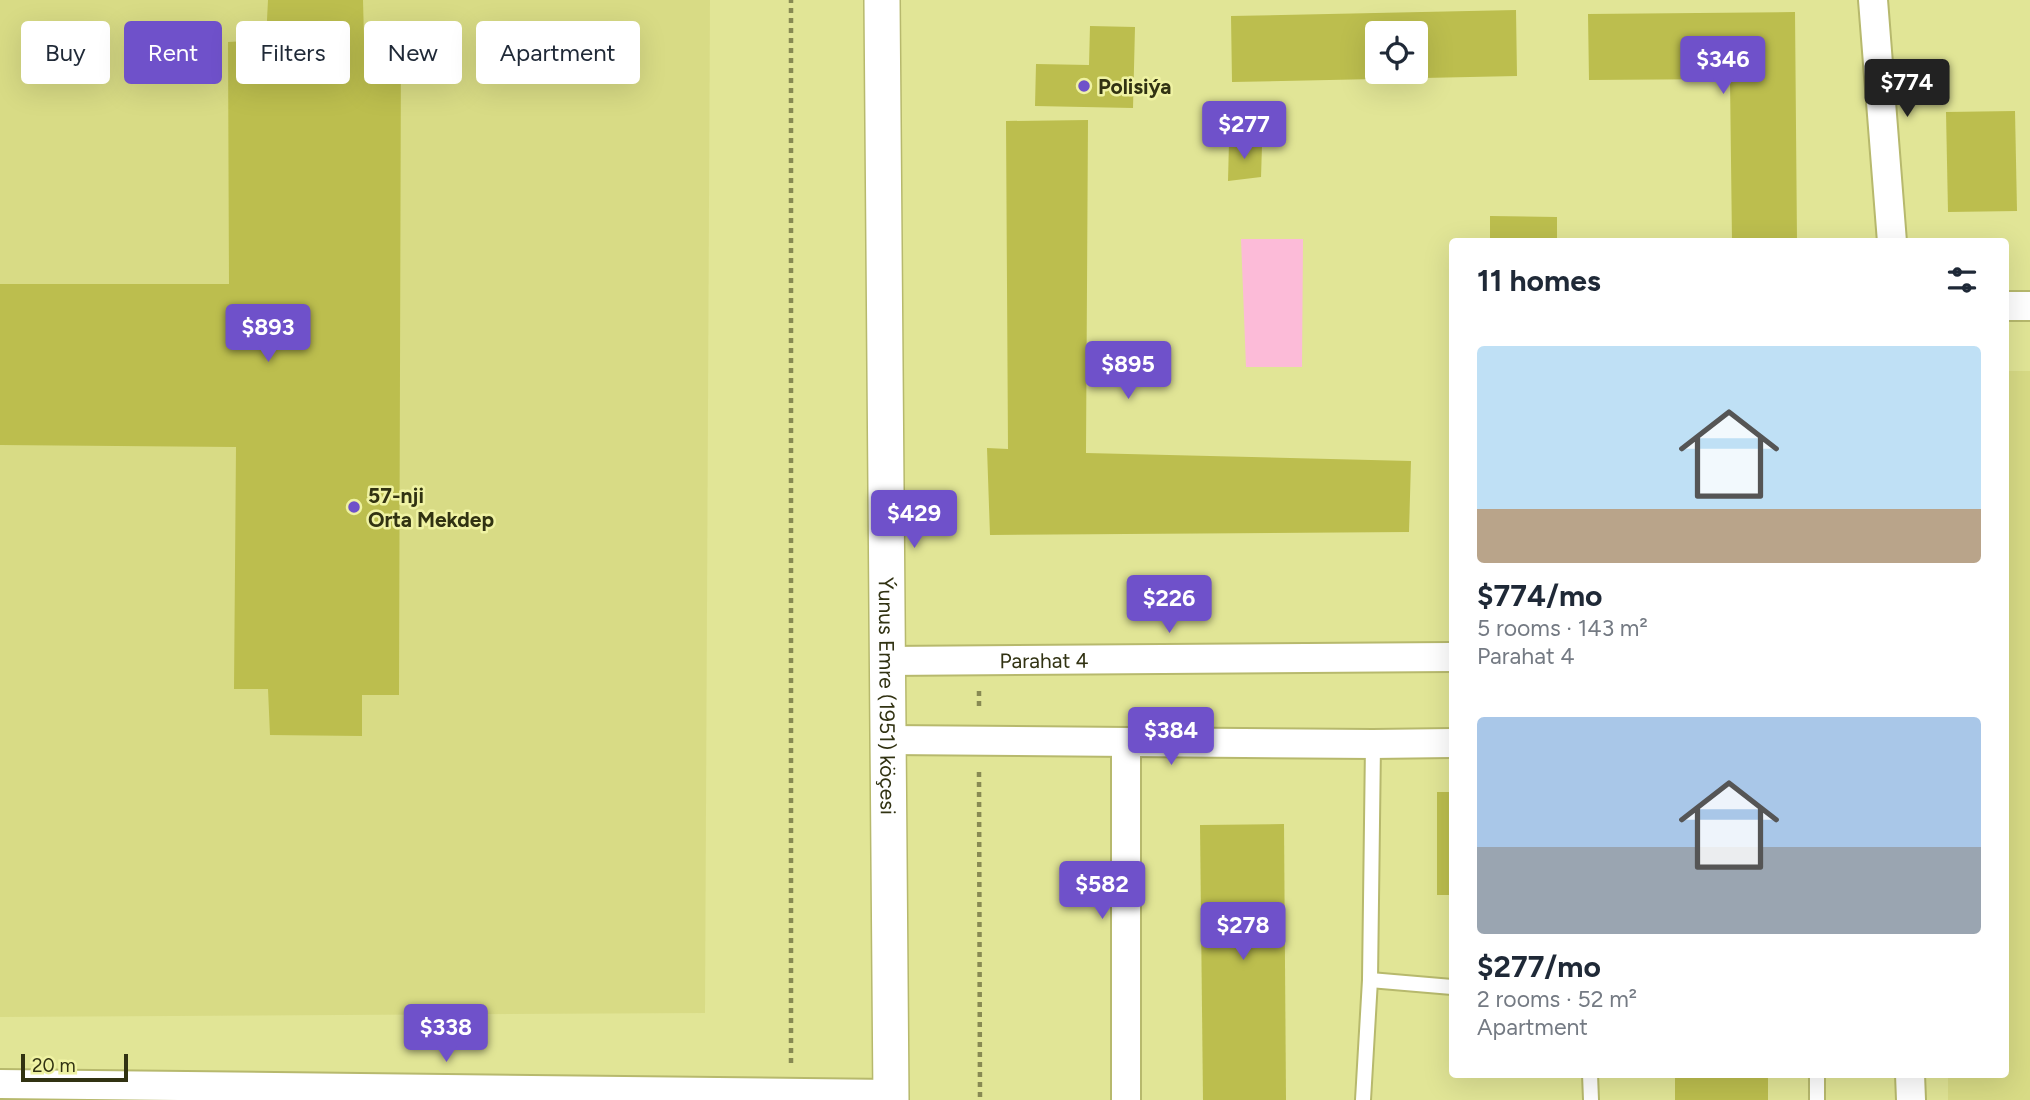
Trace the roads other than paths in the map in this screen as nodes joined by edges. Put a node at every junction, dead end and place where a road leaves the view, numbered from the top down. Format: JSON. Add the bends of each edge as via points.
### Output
{"nodes":[{"id":1,"x":882,"y":0,"type":"edge"},
{"id":2,"x":1873,"y":0,"type":"edge"},
{"id":3,"x":1892,"y":238,"type":"edge"},
{"id":4,"x":2009,"y":306,"type":"edge"},
{"id":5,"x":2030,"y":306,"type":"edge"},
{"id":6,"x":1449,"y":657,"type":"edge"},
{"id":7,"x":887,"y":661,"type":"junction"},
{"id":8,"x":888,"y":740,"type":"junction"},
{"id":9,"x":1126,"y":742,"type":"junction"},
{"id":10,"x":1449,"y":743,"type":"edge"},
{"id":11,"x":1373,"y":744,"type":"junction"},
{"id":12,"x":1370,"y":980,"type":"junction"},
{"id":13,"x":1449,"y":988,"type":"edge"},
{"id":14,"x":1590,"y":1078,"type":"edge"},
{"id":15,"x":1817,"y":1078,"type":"edge"},
{"id":16,"x":1910,"y":1078,"type":"edge"},
{"id":17,"x":0,"y":1084,"type":"edge"},
{"id":18,"x":215,"y":1093,"type":"edge"},
{"id":19,"x":645,"y":1095,"type":"edge"},
{"id":20,"x":891,"y":1097,"type":"edge"},
{"id":21,"x":1126,"y":1100,"type":"edge"},
{"id":22,"x":1363,"y":1100,"type":"edge"},
{"id":23,"x":1591,"y":1100,"type":"edge"},
{"id":24,"x":1817,"y":1100,"type":"edge"},
{"id":25,"x":1911,"y":1100,"type":"edge"}],
"edges":[{"from":1,"to":7,"type":"street","name":"Ýunus Emre (1951) köçesi"},
{"from":2,"to":3,"type":"street"},
{"from":4,"to":5,"type":"street"},
{"from":6,"to":7,"type":"street","name":"Parahat 4"},
{"from":7,"to":8,"type":"street","name":"Ýunus Emre (1951) köçesi"},
{"from":8,"to":9,"type":"street"},
{"from":8,"to":20,"type":"street","name":"Ýunus Emre (1951) köçesi"},
{"from":9,"to":11,"type":"street"},
{"from":9,"to":21,"type":"street"},
{"from":10,"to":11,"type":"street"},
{"from":11,"to":12,"type":"lane"},
{"from":12,"to":13,"type":"lane"},
{"from":12,"to":22,"type":"lane"},
{"from":14,"to":23,"type":"lane"},
{"from":15,"to":24,"type":"lane"},
{"from":16,"to":25,"type":"street"},
{"from":17,"to":18,"type":"street"},
{"from":18,"to":19,"type":"street"},
{"from":19,"to":20,"type":"street","via":[[791,1092]]}]}
